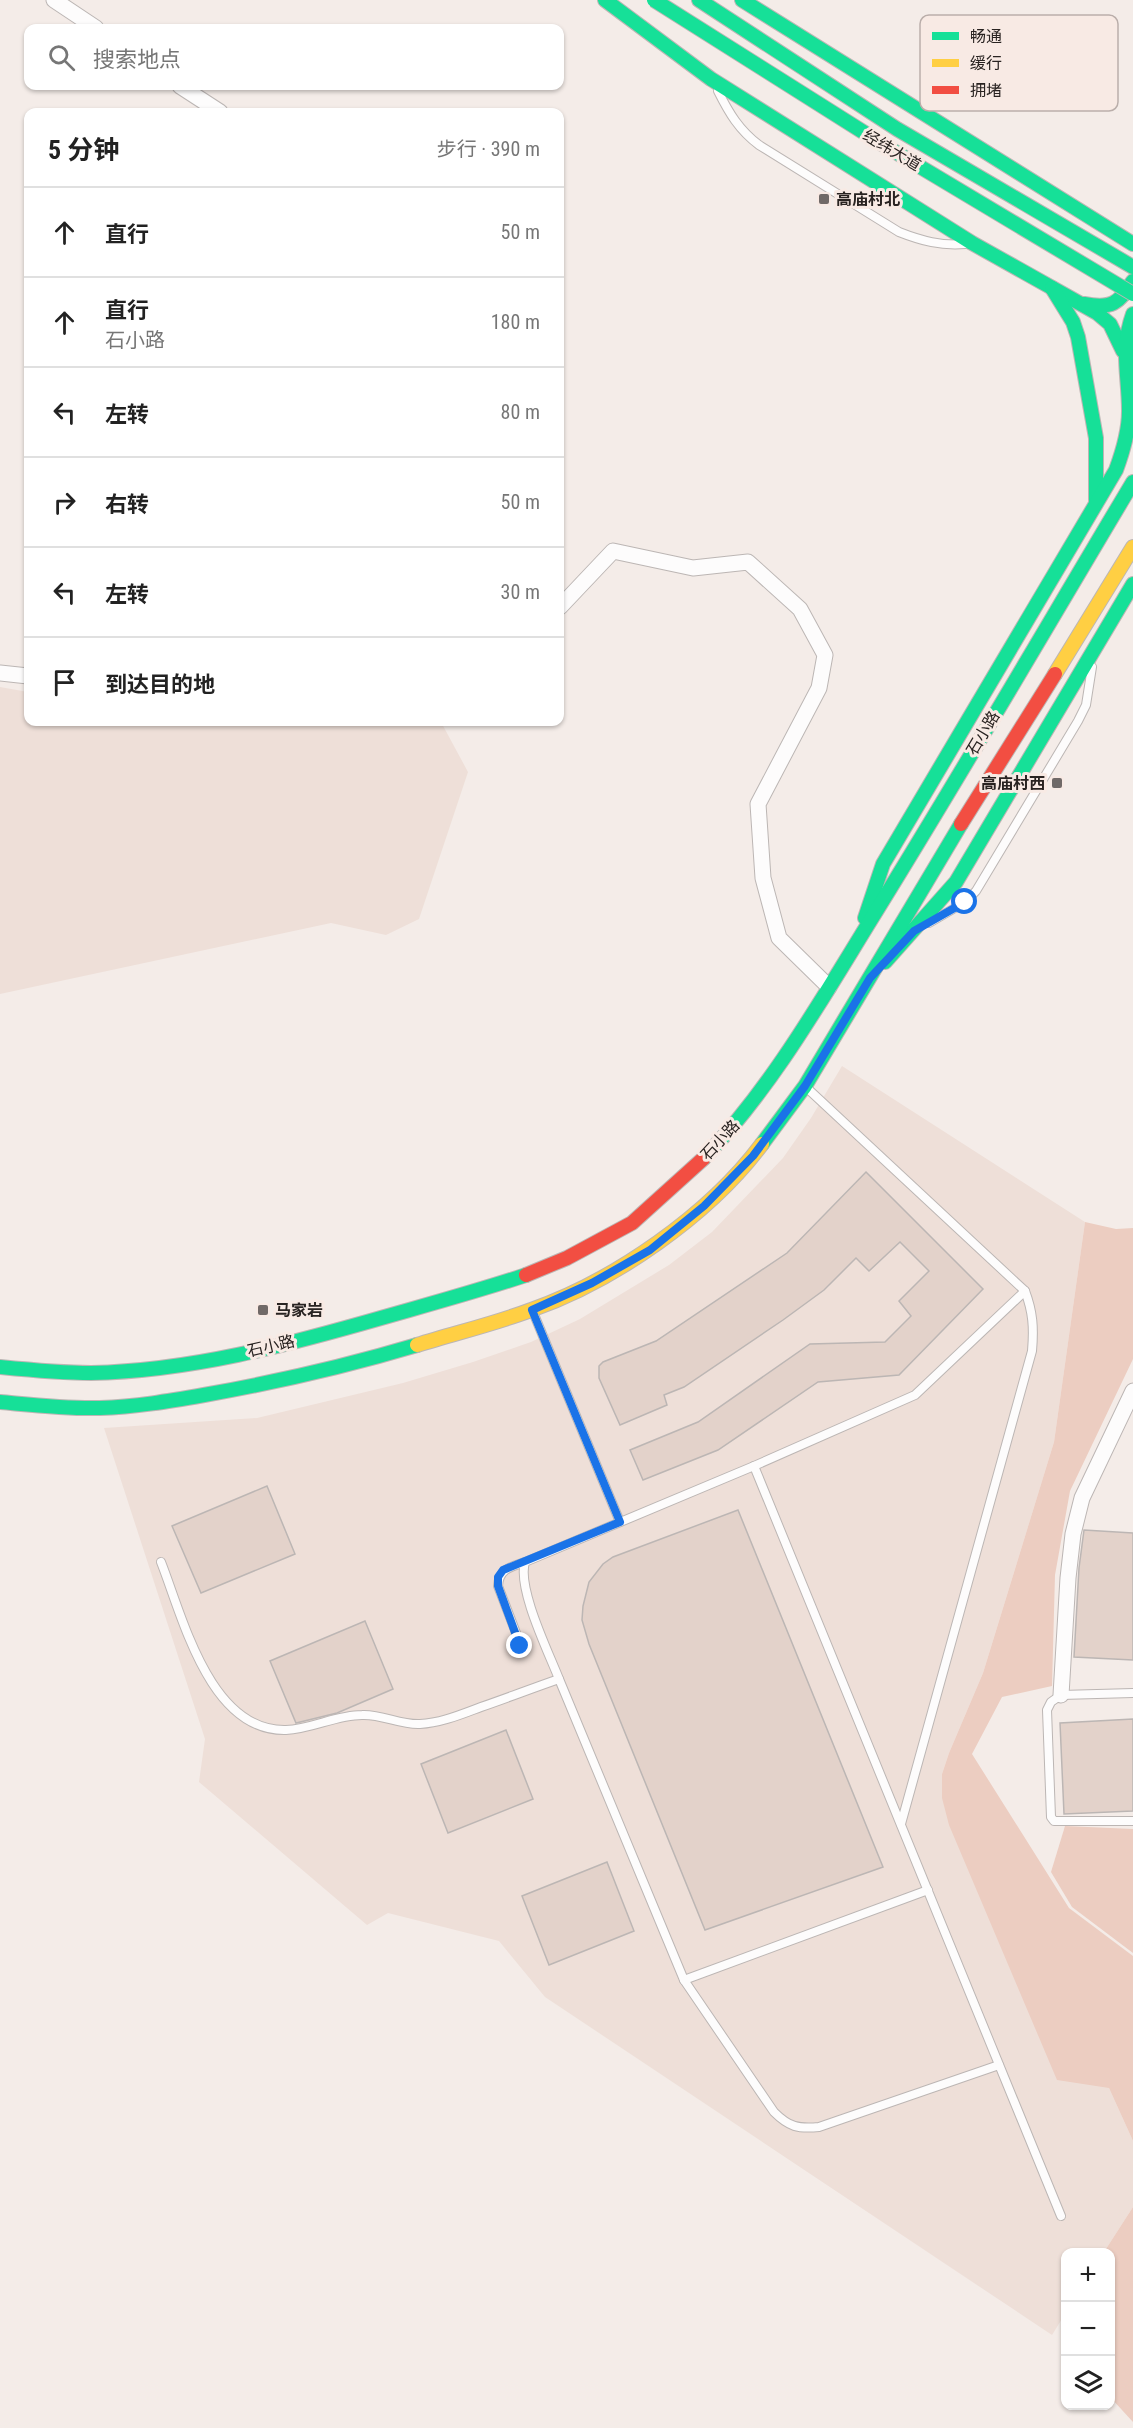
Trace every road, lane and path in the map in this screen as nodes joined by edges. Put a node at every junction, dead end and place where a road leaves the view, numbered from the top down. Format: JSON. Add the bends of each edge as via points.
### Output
{"nodes":[{"id":1,"x":54,"y":0,"type":"edge"},
{"id":2,"x":605,"y":0,"type":"edge"},
{"id":3,"x":654,"y":0,"type":"edge"},
{"id":4,"x":699,"y":0,"type":"edge"},
{"id":5,"x":742,"y":0,"type":"edge"},
{"id":6,"x":90,"y":24,"type":"edge"},
{"id":7,"x":711,"y":79,"type":"junction"},
{"id":8,"x":186,"y":90,"type":"edge"},
{"id":9,"x":214,"y":108,"type":"edge"},
{"id":10,"x":1132,"y":241,"type":"edge"},
{"id":11,"x":972,"y":243,"type":"junction"},
{"id":12,"x":1133,"y":267,"type":"edge"},
{"id":13,"x":1133,"y":281,"type":"edge"},
{"id":14,"x":1052,"y":287,"type":"junction"},
{"id":15,"x":1133,"y":294,"type":"edge"},
{"id":16,"x":1081,"y":303,"type":"junction"},
{"id":17,"x":1133,"y":314,"type":"edge"},
{"id":18,"x":1123,"y":351,"type":"junction"},
{"id":19,"x":1130,"y":395,"type":"edge"},
{"id":20,"x":1133,"y":482,"type":"edge"},
{"id":21,"x":1095,"y":507,"type":"junction"},
{"id":22,"x":1133,"y":547,"type":"edge"},
{"id":23,"x":1133,"y":584,"type":"edge"},
{"id":24,"x":564,"y":603,"type":"edge"},
{"id":25,"x":1095,"y":646,"type":"junction"},
{"id":26,"x":0,"y":673,"type":"edge"},
{"id":27,"x":24,"y":676,"type":"edge"},
{"id":28,"x":914,"y":931,"type":"junction"},
{"id":29,"x":854,"y":951,"type":"junction"},
{"id":30,"x":870,"y":978,"type":"junction"},
{"id":31,"x":829,"y":987,"type":"junction"},
{"id":32,"x":805,"y":1086,"type":"junction"},
{"id":33,"x":1025,"y":1291,"type":"junction"},
{"id":34,"x":532,"y":1310,"type":"junction"},
{"id":35,"x":0,"y":1367,"type":"edge"},
{"id":36,"x":1133,"y":1391,"type":"edge"},
{"id":37,"x":0,"y":1402,"type":"edge"},
{"id":38,"x":754,"y":1466,"type":"junction"},
{"id":39,"x":620,"y":1522,"type":"junction"},
{"id":40,"x":161,"y":1562,"type":"dead end"},
{"id":41,"x":525,"y":1562,"type":"junction"},
{"id":42,"x":520,"y":1646,"type":"dead end"},
{"id":43,"x":559,"y":1679,"type":"junction"},
{"id":44,"x":1133,"y":1693,"type":"edge"},
{"id":45,"x":1061,"y":1695,"type":"junction"},
{"id":46,"x":1133,"y":1821,"type":"edge"},
{"id":47,"x":900,"y":1824,"type":"junction"},
{"id":48,"x":928,"y":1890,"type":"junction"},
{"id":49,"x":684,"y":1980,"type":"junction"},
{"id":50,"x":999,"y":2065,"type":"junction"},
{"id":51,"x":1061,"y":2216,"type":"dead end"}],
"edges":[{"from":1,"to":6,"type":"street"},
{"from":2,"to":7,"type":"main road"},
{"from":3,"to":15,"type":"main road","name":"经纬大道","bridge":true,"via":[[887,147]]},
{"from":4,"to":12,"type":"main road","name":"经纬大道","via":[[897,129]]},
{"from":5,"to":10,"type":"main road"},
{"from":7,"to":11,"type":"main road"},
{"from":7,"to":11,"type":"lane","via":[[734,122],[759,145],[899,232],[945,246]]},
{"from":8,"to":9,"type":"street"},
{"from":11,"to":14,"type":"main road"},
{"from":13,"to":16,"type":"main road","via":[[1112,306]]},
{"from":14,"to":16,"type":"main road"},
{"from":14,"to":21,"type":"main road","via":[[1078,337],[1098,448]]},
{"from":16,"to":18,"type":"main road","via":[[1110,324]]},
{"from":17,"to":18,"type":"main road"},
{"from":18,"to":19,"type":"main road"},
{"from":19,"to":21,"type":"main road","via":[[1122,454]]},
{"from":20,"to":29,"type":"main road","name":"石小路"},
{"from":21,"to":29,"type":"main road","via":[[884,864]]},
{"from":22,"to":30,"type":"main road","name":"石小路"},
{"from":23,"to":25,"type":"main road"},
{"from":24,"to":31,"type":"street","via":[[613,551],[693,568],[748,562],[800,609],[825,655],[819,688],[758,804],[763,878],[779,938]]},
{"from":25,"to":28,"type":"main road","via":[[956,882]]},
{"from":25,"to":28,"type":"lane","via":[[1086,705],[1078,722],[975,891],[950,912]]},
{"from":26,"to":27,"type":"street"},
{"from":28,"to":30,"type":"main road"},
{"from":29,"to":31,"type":"main road","name":"石小路"},
{"from":30,"to":32,"type":"main road","name":"石小路"},
{"from":31,"to":35,"type":"main road","name":"石小路","via":[[777,1070],[731,1131],[633,1222],[577,1253],[521,1277],[353,1326],[194,1364],[100,1374]]},
{"from":32,"to":33,"type":"lane"},
{"from":32,"to":34,"type":"main road","name":"石小路","via":[[753,1156],[694,1214],[650,1250],[592,1283]]},
{"from":33,"to":38,"type":"lane","via":[[915,1395]]},
{"from":33,"to":47,"type":"lane","via":[[1032,1309],[1032,1351]]},
{"from":34,"to":37,"type":"main road","name":"石小路","via":[[352,1364],[204,1396],[100,1408]]},
{"from":34,"to":39,"type":"lane"},
{"from":36,"to":45,"type":"street","via":[[1082,1498],[1073,1534]]},
{"from":38,"to":39,"type":"lane"},
{"from":38,"to":47,"type":"lane"},
{"from":39,"to":41,"type":"lane"},
{"from":40,"to":43,"type":"lane","via":[[204,1672],[221,1698],[240,1716],[261,1726],[284,1730],[310,1728],[362,1715],[406,1724],[436,1722]]},
{"from":41,"to":42,"type":"lane","via":[[503,1570],[498,1577]]},
{"from":41,"to":43,"type":"lane","via":[[522,1570],[526,1592]]},
{"from":43,"to":49,"type":"lane"},
{"from":44,"to":45,"type":"lane"},
{"from":45,"to":46,"type":"lane","via":[[1047,1710],[1051,1816],[1058,1823]]},
{"from":47,"to":48,"type":"lane"},
{"from":48,"to":49,"type":"lane"},
{"from":48,"to":50,"type":"lane"},
{"from":49,"to":50,"type":"lane","via":[[774,2112],[786,2124],[803,2129],[819,2127]]},
{"from":50,"to":51,"type":"lane"}]}
